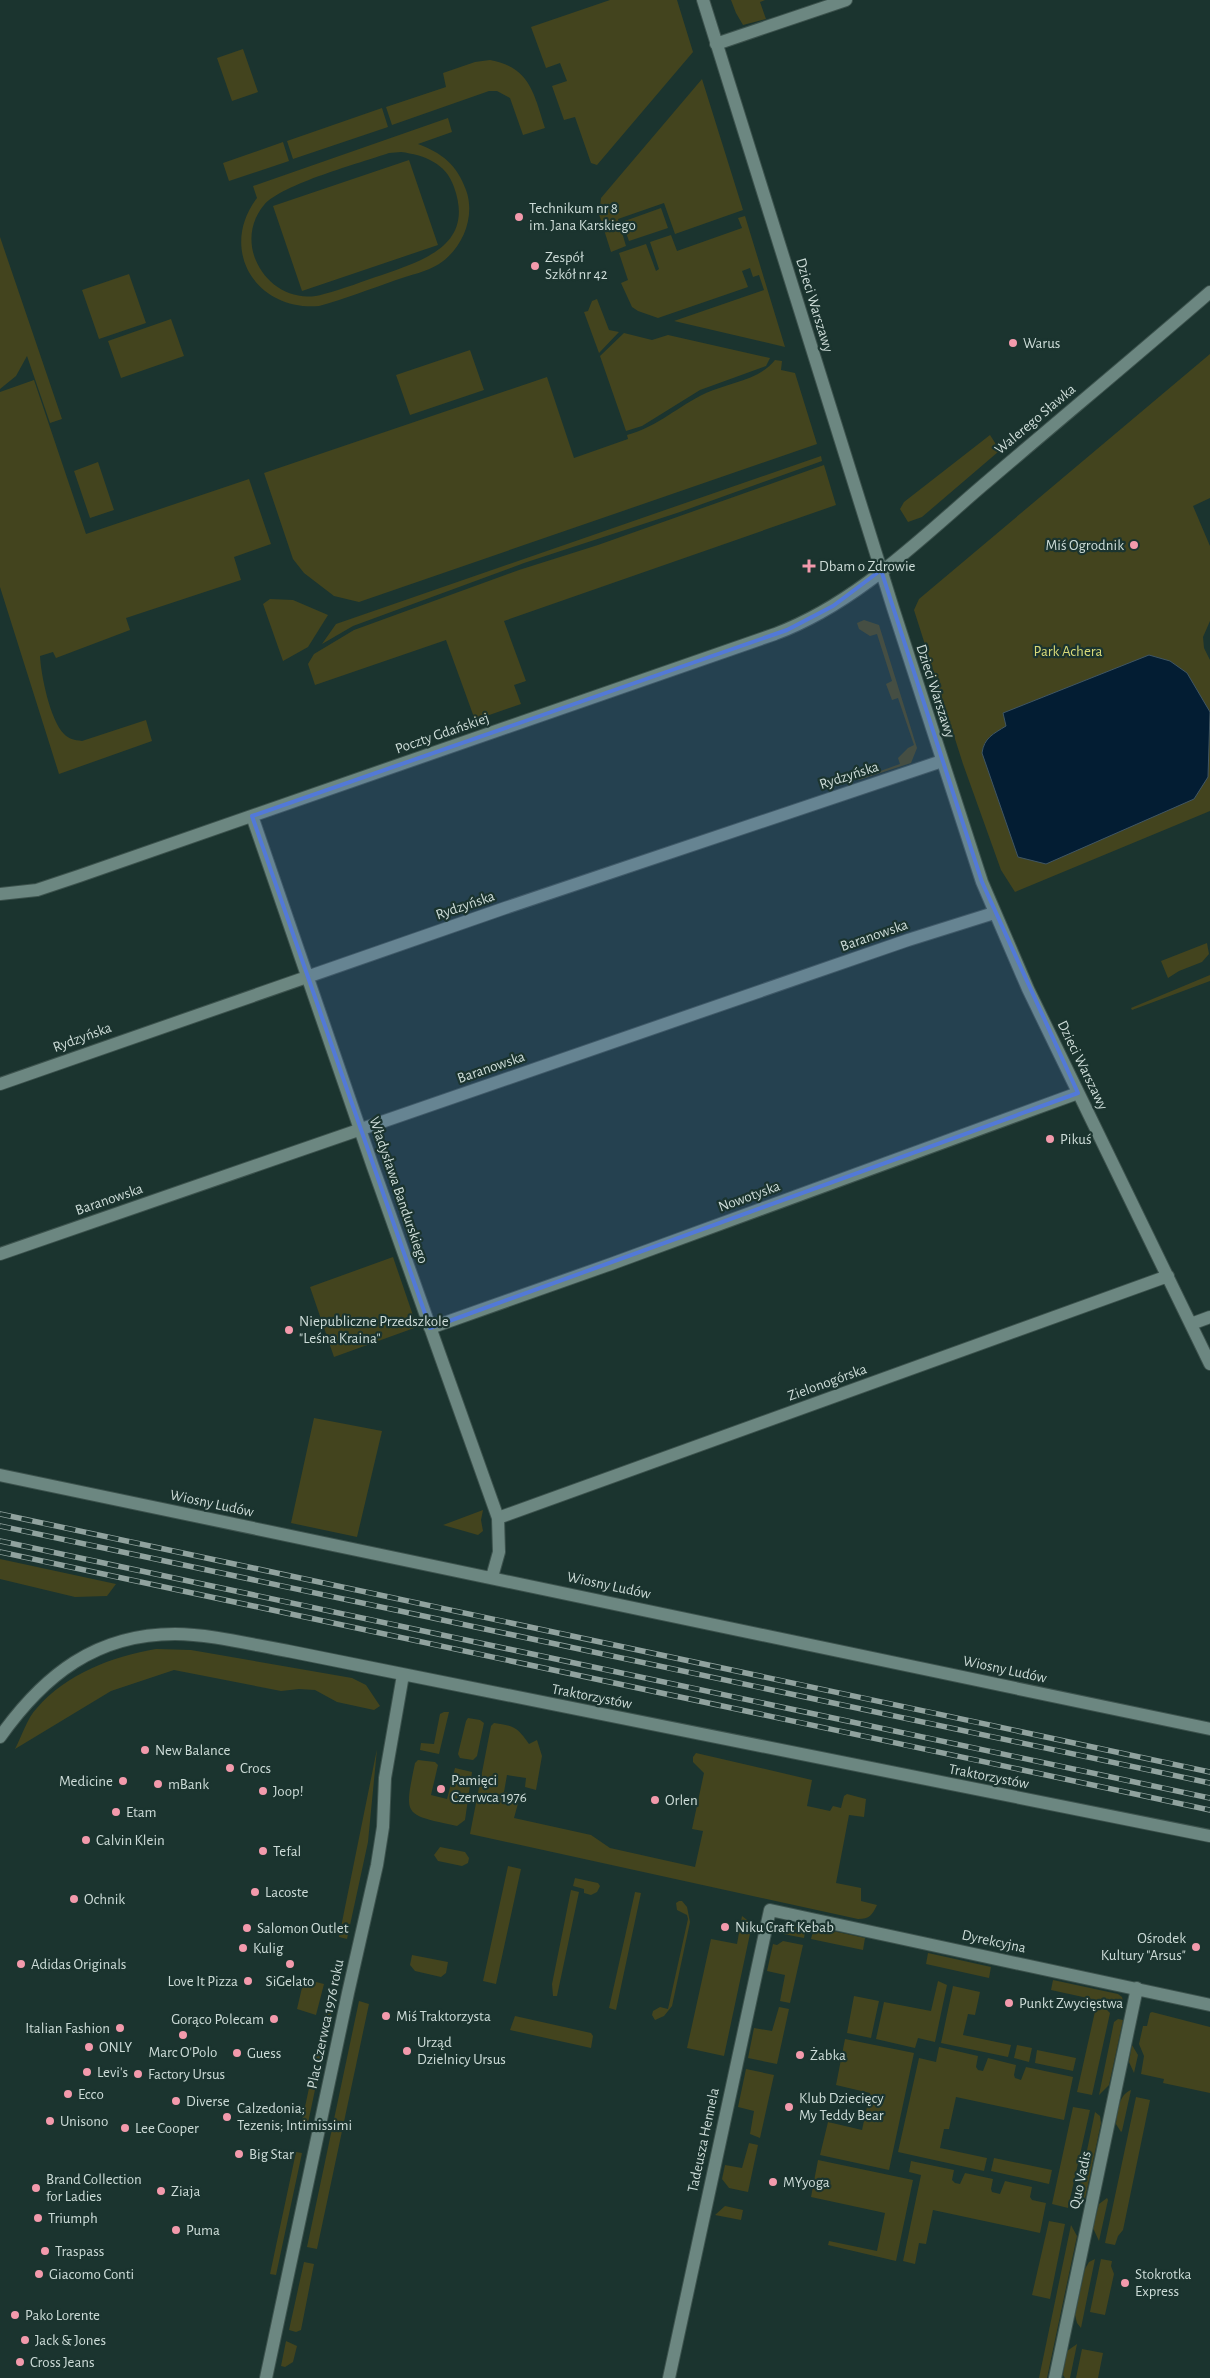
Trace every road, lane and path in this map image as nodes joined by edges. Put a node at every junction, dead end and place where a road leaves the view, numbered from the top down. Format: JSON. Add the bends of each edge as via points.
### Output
{"nodes":[{"id":1,"x":703,"y":0,"type":"edge"},
{"id":2,"x":846,"y":0,"type":"edge"},
{"id":3,"x":716,"y":44,"type":"junction"},
{"id":4,"x":1210,"y":292,"type":"edge"},
{"id":5,"x":881,"y":570,"type":"junction"},
{"id":6,"x":942,"y":761,"type":"junction"},
{"id":7,"x":252,"y":816,"type":"junction"},
{"id":8,"x":0,"y":894,"type":"edge"},
{"id":9,"x":994,"y":913,"type":"junction"},
{"id":10,"x":309,"y":976,"type":"junction"},
{"id":11,"x":0,"y":1084,"type":"edge"},
{"id":12,"x":1078,"y":1092,"type":"junction"},
{"id":13,"x":360,"y":1130,"type":"junction"},
{"id":14,"x":0,"y":1254,"type":"edge"},
{"id":15,"x":1168,"y":1276,"type":"junction"},
{"id":16,"x":1210,"y":1317,"type":"edge"},
{"id":17,"x":1191,"y":1324,"type":"junction"},
{"id":18,"x":430,"y":1328,"type":"junction"},
{"id":19,"x":1210,"y":1364,"type":"edge"},
{"id":20,"x":0,"y":1475,"type":"edge"},
{"id":21,"x":498,"y":1518,"type":"junction"},
{"id":22,"x":492,"y":1577,"type":"junction"},
{"id":23,"x":403,"y":1675,"type":"junction"},
{"id":24,"x":1210,"y":1729,"type":"edge"},
{"id":25,"x":0,"y":1737,"type":"edge"},
{"id":26,"x":1210,"y":1836,"type":"edge"},
{"id":27,"x":770,"y":1910,"type":"joint"},
{"id":28,"x":1137,"y":1988,"type":"junction"},
{"id":29,"x":1210,"y":2005,"type":"edge"},
{"id":30,"x":266,"y":2378,"type":"edge"},
{"id":31,"x":669,"y":2378,"type":"edge"},
{"id":32,"x":1055,"y":2378,"type":"edge"}],
"edges":[{"from":1,"to":3,"type":"street","name":"Dzieci Warszawy"},
{"from":2,"to":3,"type":"street"},
{"from":3,"to":5,"type":"street","name":"Dzieci Warszawy"},
{"from":4,"to":5,"type":"street","name":"Walerego Sławka"},
{"from":5,"to":6,"type":"street","name":"Dzieci Warszawy"},
{"from":5,"to":7,"type":"street","name":"Poczty Gdańskiej","via":[[853,594],[787,630]]},
{"from":6,"to":9,"type":"street","name":"Dzieci Warszawy"},
{"from":6,"to":10,"type":"street","name":"Rydzyńska"},
{"from":7,"to":8,"type":"street","name":"Poczty Gdańskiej","via":[[51,886]]},
{"from":7,"to":10,"type":"street","name":"Władysława Bandurskiego"},
{"from":9,"to":12,"type":"street","name":"Dzieci Warszawy"},
{"from":9,"to":13,"type":"street","name":"Baranowska"},
{"from":10,"to":11,"type":"street","name":"Rydzyńska"},
{"from":10,"to":13,"type":"street","name":"Władysława Bandurskiego"},
{"from":12,"to":15,"type":"street","name":"Dzieci Warszawy"},
{"from":12,"to":18,"type":"street","name":"Nowotyska"},
{"from":13,"to":14,"type":"street","name":"Baranowska"},
{"from":13,"to":18,"type":"street","name":"Władysława Bandurskiego"},
{"from":15,"to":17,"type":"street","name":"Dzieci Warszawy"},
{"from":15,"to":21,"type":"street","name":"Zielonogórska"},
{"from":16,"to":17,"type":"street"},
{"from":17,"to":19,"type":"street","name":"Dzieci Warszawy"},
{"from":18,"to":21,"type":"street","name":"Władysława Bandurskiego"},
{"from":20,"to":22,"type":"street","name":"Wiosny Ludów"},
{"from":21,"to":22,"type":"street","name":"Władysława Bandurskiego","via":[[499,1552]]},
{"from":22,"to":24,"type":"street","name":"Wiosny Ludów"},
{"from":23,"to":25,"type":"street","name":"Traktorzystów","via":[[227,1641],[177,1634],[149,1636],[98,1650],[53,1676],[33,1694]]},
{"from":23,"to":26,"type":"street","name":"Traktorzystów"},
{"from":23,"to":30,"type":"street","name":"Plac Czerwca 1976 roku","via":[[385,1778],[377,1865]]},
{"from":27,"to":28,"type":"street","name":"Dyrekcyjna"},
{"from":27,"to":31,"type":"street","name":"Tadeusza Hennela"},
{"from":28,"to":29,"type":"street","name":"Dyrekcyjna"},
{"from":28,"to":32,"type":"street","name":"Quo Vadis"}]}
